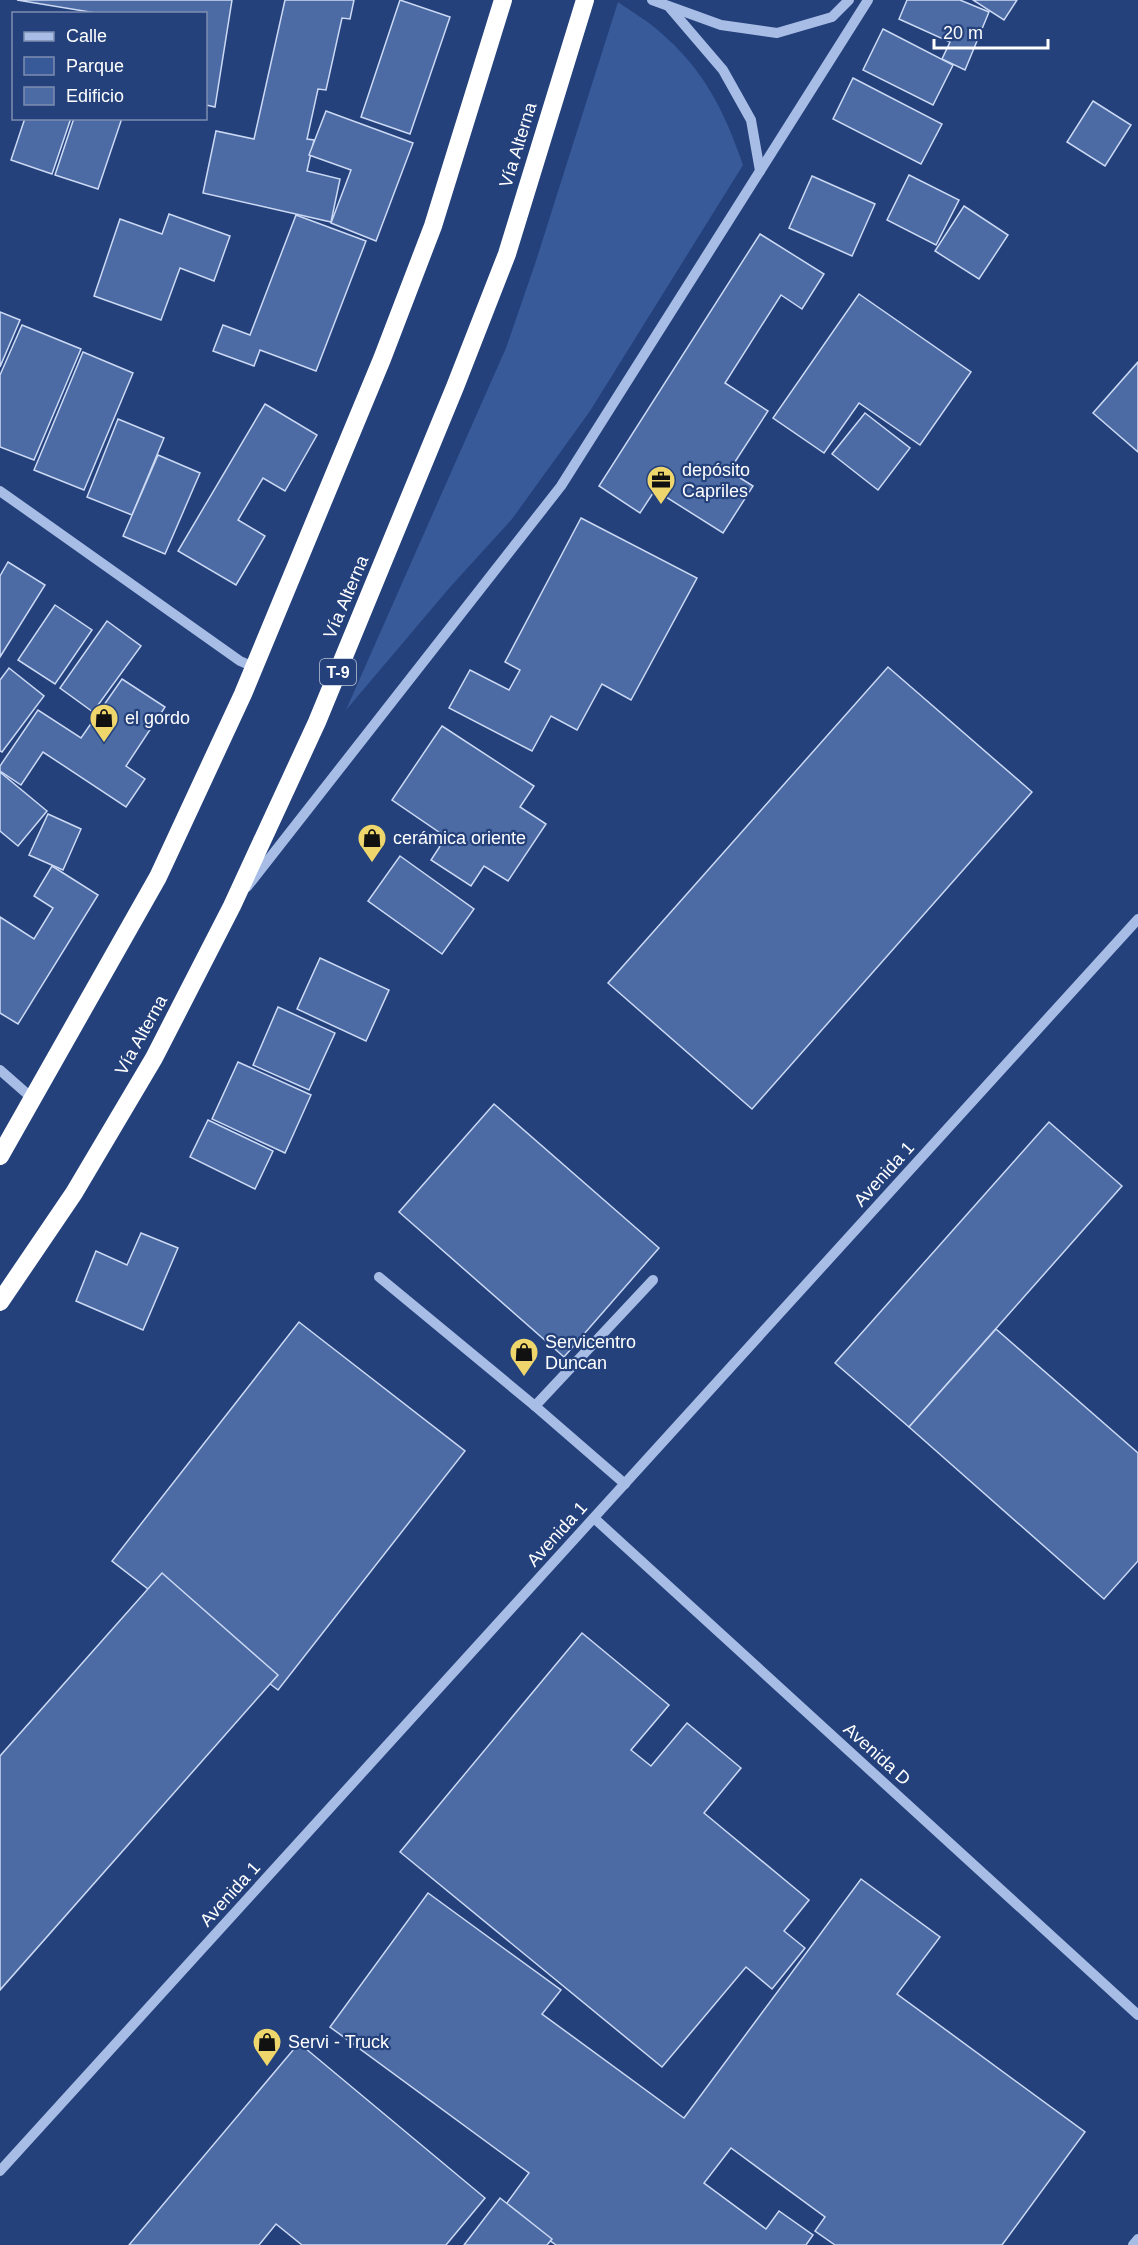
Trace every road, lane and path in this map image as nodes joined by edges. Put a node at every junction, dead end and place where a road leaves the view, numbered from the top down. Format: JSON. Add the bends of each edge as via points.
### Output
{"nodes":[{"id":1,"x":503,"y":0,"type":"edge"},
{"id":2,"x":585,"y":0,"type":"edge"},
{"id":3,"x":652,"y":0,"type":"edge"},
{"id":4,"x":849,"y":0,"type":"edge"},
{"id":5,"x":868,"y":0,"type":"edge"},
{"id":6,"x":670,"y":8,"type":"junction"},
{"id":7,"x":760,"y":171,"type":"junction"},
{"id":8,"x":0,"y":491,"type":"edge"},
{"id":9,"x":254,"y":667,"type":"junction"},
{"id":10,"x":232,"y":906,"type":"junction"},
{"id":11,"x":1138,"y":919,"type":"edge"},
{"id":12,"x":0,"y":1070,"type":"edge"},
{"id":13,"x":33,"y":1099,"type":"junction"},
{"id":14,"x":0,"y":1156,"type":"edge"},
{"id":15,"x":379,"y":1277,"type":"dead end"},
{"id":16,"x":653,"y":1280,"type":"dead end"},
{"id":17,"x":0,"y":1302,"type":"edge"},
{"id":18,"x":535,"y":1406,"type":"junction"},
{"id":19,"x":625,"y":1484,"type":"junction"},
{"id":20,"x":594,"y":1518,"type":"junction"},
{"id":21,"x":1138,"y":2015,"type":"edge"},
{"id":22,"x":0,"y":2171,"type":"edge"},
{"id":23,"x":1138,"y":2239,"type":"edge"},
{"id":24,"x":1133,"y":2245,"type":"edge"}],
"edges":[{"from":1,"to":9,"type":"highway","via":[[433,226]]},
{"from":2,"to":10,"type":"highway","name":"Vía Alterna","number":"T-9","via":[[507,254],[456,387],[317,722]]},
{"from":3,"to":6,"type":"street"},
{"from":4,"to":6,"type":"street","via":[[832,17],[777,33],[721,25]]},
{"from":5,"to":7,"type":"street"},
{"from":6,"to":7,"type":"street","via":[[723,70],[751,120]]},
{"from":7,"to":10,"type":"street","via":[[561,486]]},
{"from":8,"to":9,"type":"street","via":[[240,661]]},
{"from":9,"to":13,"type":"highway","via":[[158,877]]},
{"from":10,"to":17,"type":"highway","name":"Vía Alterna","number":"T-9","via":[[154,1058],[74,1193]]},
{"from":11,"to":19,"type":"street","name":"Avenida 1"},
{"from":12,"to":13,"type":"street"},
{"from":13,"to":14,"type":"highway"},
{"from":15,"to":18,"type":"street"},
{"from":16,"to":18,"type":"street"},
{"from":18,"to":19,"type":"street"},
{"from":19,"to":20,"type":"street","name":"Avenida 1"},
{"from":20,"to":21,"type":"street","name":"Avenida D"},
{"from":20,"to":22,"type":"street","name":"Avenida 1"},
{"from":23,"to":24,"type":"street"}]}
